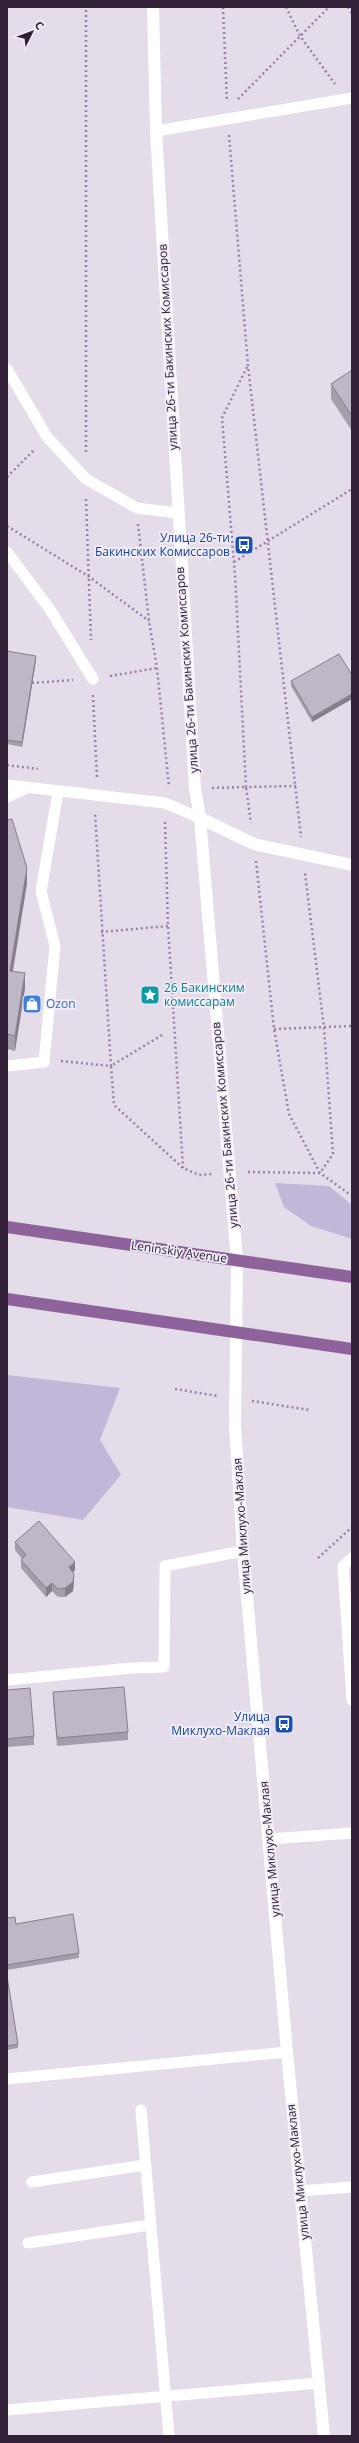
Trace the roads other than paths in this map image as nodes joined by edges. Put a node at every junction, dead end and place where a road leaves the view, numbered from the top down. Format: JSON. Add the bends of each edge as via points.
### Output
{"nodes":[{"id":1,"x":153,"y":7,"type":"edge"},
{"id":2,"x":348,"y":98,"type":"edge"},
{"id":3,"x":156,"y":131,"type":"junction"},
{"id":4,"x":7,"y":369,"type":"edge"},
{"id":5,"x":177,"y":513,"type":"junction"},
{"id":6,"x":7,"y":552,"type":"edge"},
{"id":7,"x":92,"y":679,"type":"road end"},
{"id":8,"x":7,"y":786,"type":"edge"},
{"id":9,"x":27,"y":788,"type":"junction"},
{"id":10,"x":58,"y":792,"type":"junction"},
{"id":11,"x":7,"y":797,"type":"edge"},
{"id":12,"x":200,"y":818,"type":"junction"},
{"id":13,"x":352,"y":865,"type":"edge"},
{"id":14,"x":7,"y":1066,"type":"edge"},
{"id":15,"x":7,"y":1227,"type":"edge"},
{"id":16,"x":237,"y":1260,"type":"junction"},
{"id":17,"x":352,"y":1277,"type":"edge"},
{"id":18,"x":7,"y":1299,"type":"edge"},
{"id":19,"x":236,"y":1333,"type":"junction"},
{"id":20,"x":352,"y":1349,"type":"edge"},
{"id":21,"x":243,"y":1551,"type":"junction"},
{"id":22,"x":352,"y":1558,"type":"edge"},
{"id":23,"x":7,"y":1680,"type":"edge"},
{"id":24,"x":352,"y":1700,"type":"edge"},
{"id":25,"x":352,"y":1832,"type":"edge"},
{"id":26,"x":269,"y":1839,"type":"junction"},
{"id":27,"x":287,"y":2052,"type":"junction"},
{"id":28,"x":7,"y":2079,"type":"edge"},
{"id":29,"x":141,"y":2110,"type":"dead end"},
{"id":30,"x":145,"y":2165,"type":"junction"},
{"id":31,"x":32,"y":2182,"type":"dead end"},
{"id":32,"x":352,"y":2186,"type":"edge"},
{"id":33,"x":300,"y":2191,"type":"junction"},
{"id":34,"x":150,"y":2225,"type":"junction"},
{"id":35,"x":28,"y":2243,"type":"dead end"},
{"id":36,"x":319,"y":2383,"type":"junction"},
{"id":37,"x":166,"y":2396,"type":"junction"},
{"id":38,"x":7,"y":2410,"type":"edge"},
{"id":39,"x":169,"y":2436,"type":"edge"},
{"id":40,"x":324,"y":2436,"type":"edge"}],
"edges":[{"from":1,"to":3,"type":"main road","name":"улица 26-ти Бакинских Комиссаров"},
{"from":2,"to":3,"type":"lane","via":[[227,113]]},
{"from":3,"to":5,"type":"main road","name":"улица 26-ти Бакинских Комиссаров"},
{"from":4,"to":5,"type":"lane","via":[[47,437],[86,479],[136,508]]},
{"from":5,"to":12,"type":"main road","name":"улица 26-ти Бакинских Комиссаров","via":[[195,788]]},
{"from":6,"to":7,"type":"lane","via":[[49,608]]},
{"from":8,"to":9,"type":"lane"},
{"from":9,"to":10,"type":"lane"},
{"from":9,"to":11,"type":"lane"},
{"from":10,"to":12,"type":"lane","via":[[165,803]]},
{"from":10,"to":14,"type":"lane","via":[[41,891],[55,946],[44,1062]]},
{"from":12,"to":13,"type":"main road","via":[[254,844]]},
{"from":12,"to":16,"type":"main road","name":"улица 26-ти Бакинских Комиссаров"},
{"from":15,"to":16,"type":"main road","name":"Leninskiy Avenue"},
{"from":16,"to":17,"type":"main road","name":"Leninskiy Avenue"},
{"from":16,"to":19,"type":"main road","name":"улица Миклухо-Маклая"},
{"from":18,"to":19,"type":"main road"},
{"from":19,"to":20,"type":"main road"},
{"from":19,"to":21,"type":"main road","name":"улица Миклухо-Маклая","via":[[235,1425]]},
{"from":21,"to":23,"type":"lane","via":[[164,1566],[164,1667]]},
{"from":21,"to":26,"type":"main road","name":"улица Миклухо-Маклая"},
{"from":22,"to":24,"type":"lane","via":[[343,1566]]},
{"from":25,"to":26,"type":"lane"},
{"from":26,"to":27,"type":"main road","name":"улица Миклухо-Маклая"},
{"from":27,"to":28,"type":"lane"},
{"from":27,"to":33,"type":"main road","name":"улица Миклухо-Маклая"},
{"from":29,"to":30,"type":"lane"},
{"from":30,"to":31,"type":"lane"},
{"from":30,"to":34,"type":"lane"},
{"from":32,"to":33,"type":"lane"},
{"from":33,"to":36,"type":"main road","name":"улица Миклухо-Маклая"},
{"from":34,"to":35,"type":"lane"},
{"from":34,"to":37,"type":"lane"},
{"from":36,"to":37,"type":"lane"},
{"from":36,"to":40,"type":"main road","name":"улица Миклухо-Маклая"},
{"from":37,"to":38,"type":"lane"},
{"from":37,"to":39,"type":"lane"}]}
